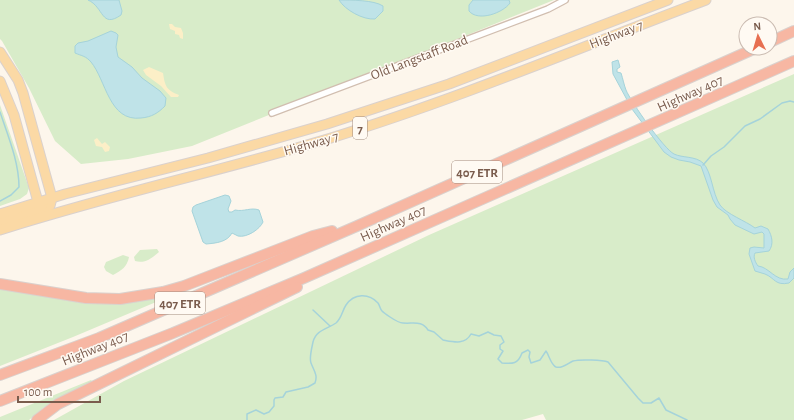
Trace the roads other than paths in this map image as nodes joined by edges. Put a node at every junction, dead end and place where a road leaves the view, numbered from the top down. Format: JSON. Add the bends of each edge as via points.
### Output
{"nodes":[{"id":1,"x":565,"y":0,"type":"edge"},
{"id":2,"x":668,"y":0,"type":"edge"},
{"id":3,"x":706,"y":0,"type":"edge"},
{"id":4,"x":794,"y":31,"type":"edge"},
{"id":5,"x":778,"y":38,"type":"edge"},
{"id":6,"x":0,"y":52,"type":"edge"},
{"id":7,"x":738,"y":56,"type":"edge"},
{"id":8,"x":794,"y":61,"type":"edge"},
{"id":9,"x":0,"y":81,"type":"edge"},
{"id":10,"x":272,"y":113,"type":"dead end"},
{"id":11,"x":52,"y":198,"type":"junction"},
{"id":12,"x":44,"y":208,"type":"junction"},
{"id":13,"x":0,"y":214,"type":"edge"},
{"id":14,"x":0,"y":222,"type":"edge"},
{"id":15,"x":357,"y":226,"type":"junction"},
{"id":16,"x":0,"y":230,"type":"edge"},
{"id":17,"x":344,"y":260,"type":"junction"},
{"id":18,"x":0,"y":284,"type":"edge"},
{"id":19,"x":0,"y":375,"type":"edge"},
{"id":20,"x":0,"y":401,"type":"edge"},
{"id":21,"x":37,"y":420,"type":"edge"}],
"edges":[{"from":1,"to":10,"type":"street","name":"Old Langstaff Road","via":[[548,9]]},
{"from":2,"to":11,"type":"main road","name":"Highway 7","number":"7","via":[[449,84],[334,122]]},
{"from":3,"to":12,"type":"main road","name":"Highway 7","number":"7","via":[[456,95],[331,137],[177,181]]},
{"from":4,"to":5,"type":"highway"},
{"from":6,"to":11,"type":"main road","via":[[18,80]]},
{"from":7,"to":15,"type":"highway","name":"Highway 407","number":"407 ETR"},
{"from":8,"to":17,"type":"highway","name":"Highway 407","number":"407 ETR"},
{"from":9,"to":12,"type":"main road","via":[[14,115]]},
{"from":11,"to":12,"type":"main road","via":[[50,206]]},
{"from":12,"to":13,"type":"main road","name":"Highway 7","number":"7"},
{"from":12,"to":14,"type":"main road"},
{"from":12,"to":16,"type":"main road","name":"Highway 7","number":"7"},
{"from":15,"to":18,"type":"highway","via":[[312,236],[184,286],[120,299],[86,298]]},
{"from":15,"to":19,"type":"highway","name":"Highway 407","number":"407 ETR","via":[[99,338]]},
{"from":17,"to":20,"type":"highway","name":"Highway 407","number":"407 ETR"},
{"from":17,"to":21,"type":"highway","via":[[282,295],[58,404]]}]}
